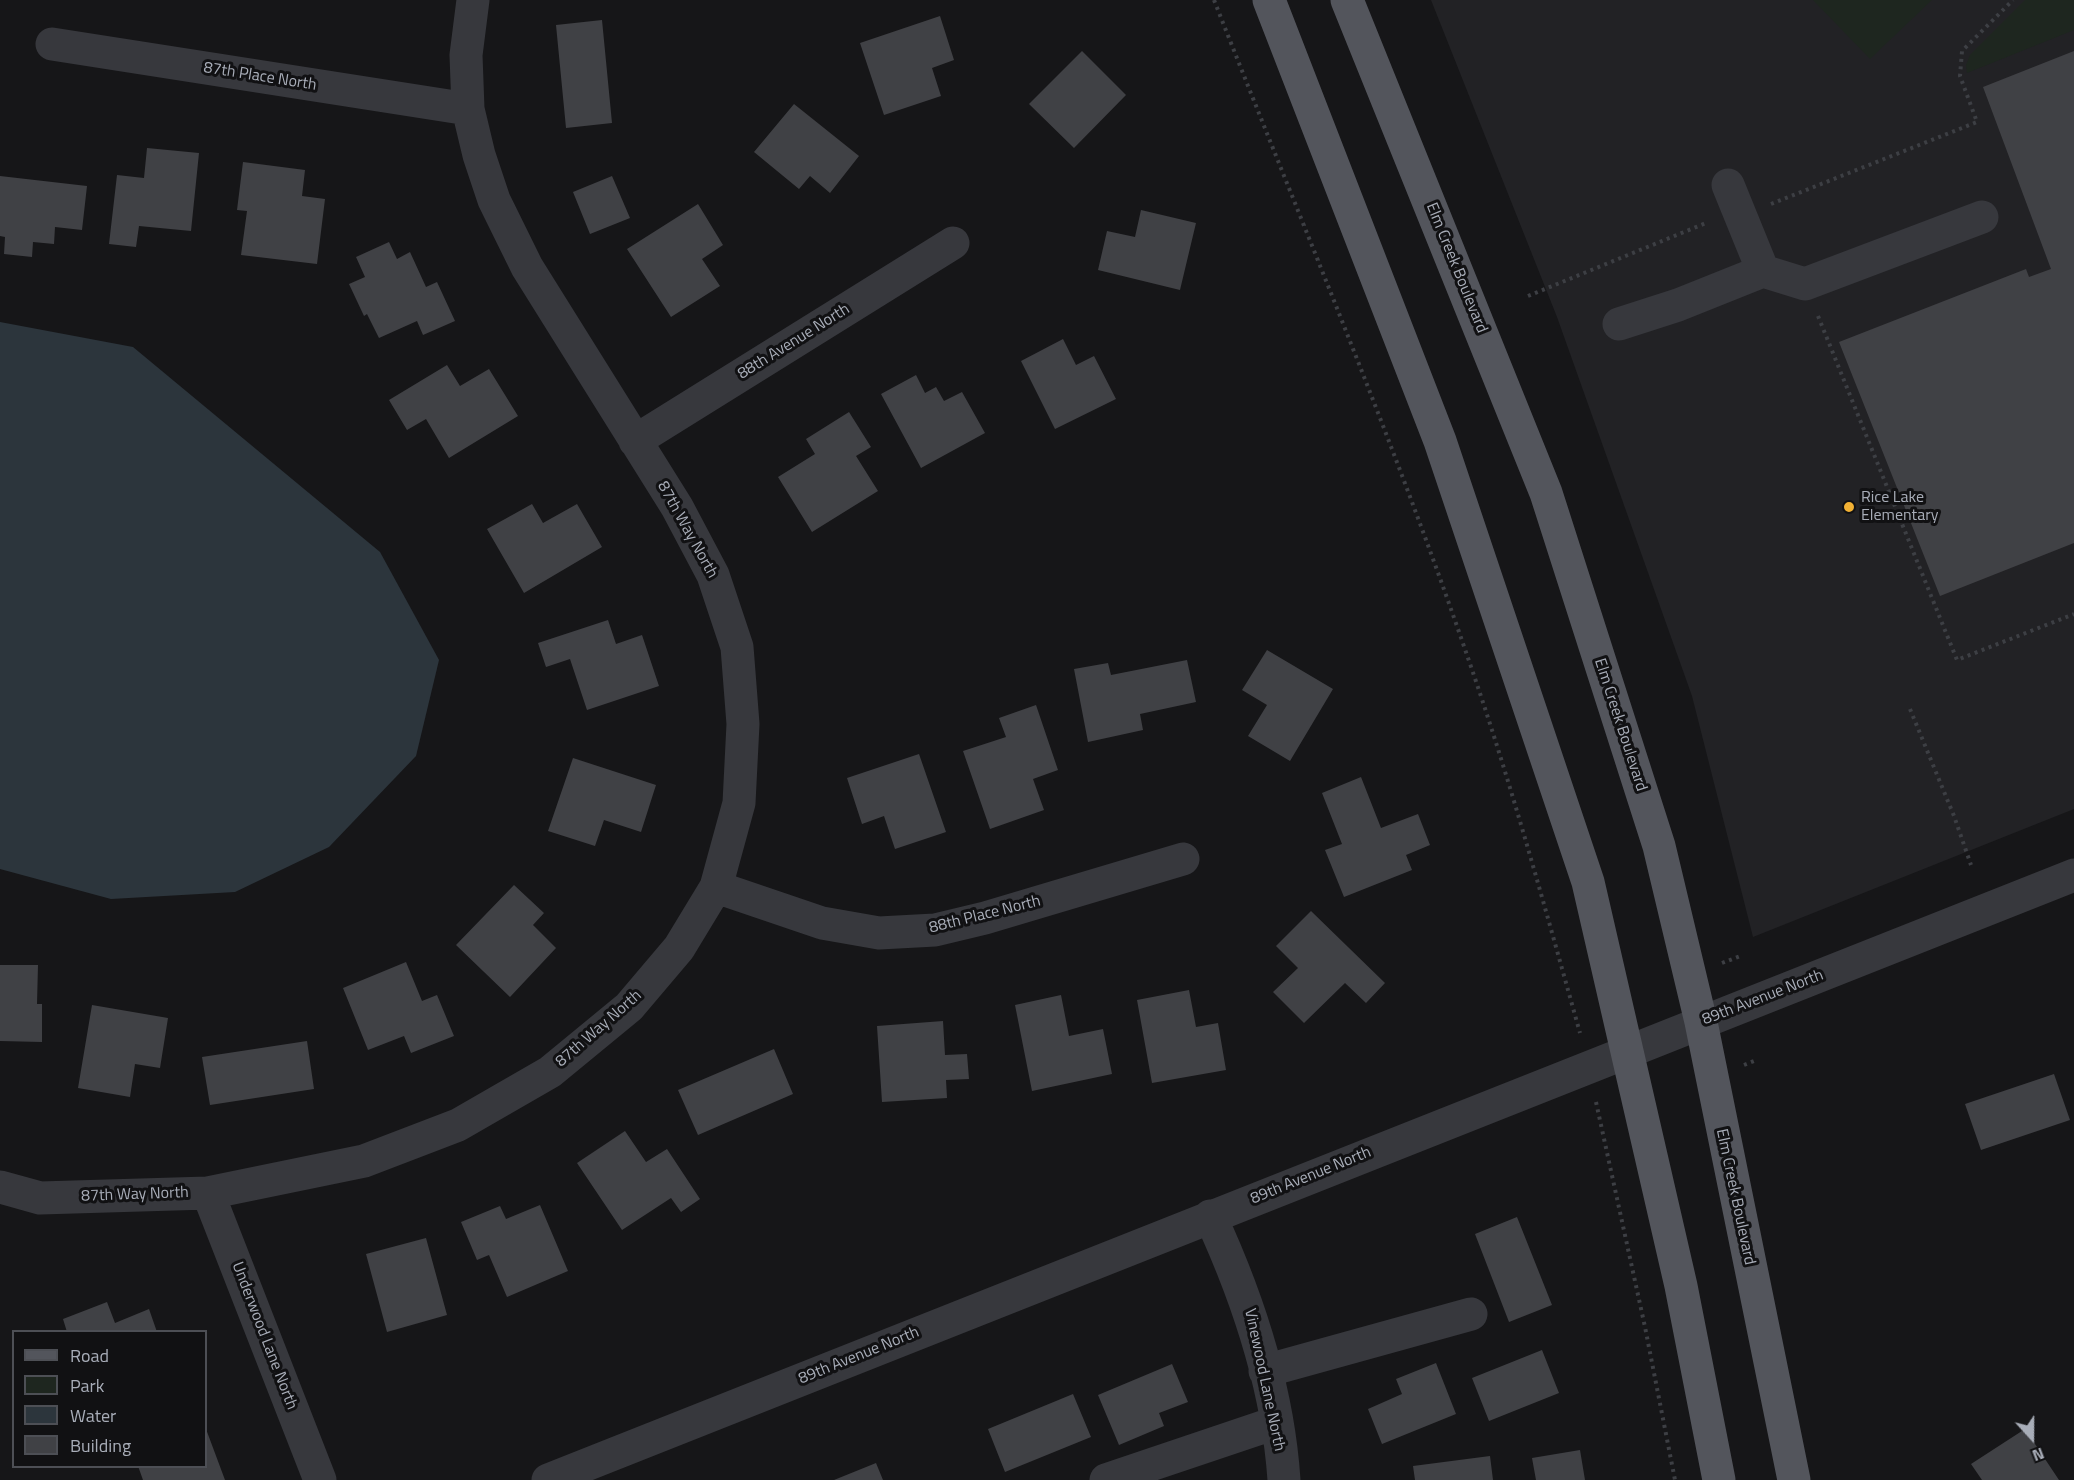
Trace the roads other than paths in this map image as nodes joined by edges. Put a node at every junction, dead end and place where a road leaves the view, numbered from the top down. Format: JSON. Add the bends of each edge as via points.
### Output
{"nodes":[{"id":1,"x":473,"y":0,"type":"edge"},
{"id":2,"x":1269,"y":0,"type":"edge"},
{"id":3,"x":1347,"y":0,"type":"edge"},
{"id":4,"x":52,"y":44,"type":"dead end"},
{"id":5,"x":468,"y":110,"type":"junction"},
{"id":6,"x":1734,"y":200,"type":"road end"},
{"id":7,"x":1982,"y":217,"type":"dead end"},
{"id":8,"x":954,"y":243,"type":"dead end"},
{"id":9,"x":1763,"y":271,"type":"junction"},
{"id":10,"x":1618,"y":324,"type":"dead end"},
{"id":11,"x":635,"y":441,"type":"junction"},
{"id":12,"x":1183,"y":859,"type":"dead end"},
{"id":13,"x":2074,"y":875,"type":"edge"},
{"id":14,"x":716,"y":887,"type":"junction"},
{"id":15,"x":1701,"y":1022,"type":"junction"},
{"id":16,"x":1628,"y":1051,"type":"junction"},
{"id":17,"x":0,"y":1187,"type":"edge"},
{"id":18,"x":208,"y":1193,"type":"junction"},
{"id":19,"x":1210,"y":1216,"type":"junction"},
{"id":20,"x":1471,"y":1314,"type":"dead end"},
{"id":21,"x":1265,"y":1371,"type":"junction"},
{"id":22,"x":1275,"y":1423,"type":"junction"},
{"id":23,"x":320,"y":1480,"type":"edge"},
{"id":24,"x":548,"y":1480,"type":"edge"},
{"id":25,"x":1106,"y":1480,"type":"edge"},
{"id":26,"x":1284,"y":1480,"type":"edge"},
{"id":27,"x":1719,"y":1480,"type":"edge"},
{"id":28,"x":1794,"y":1480,"type":"edge"}],
"edges":[{"from":1,"to":5,"type":"street","name":"87th Way North","via":[[466,55]]},
{"from":2,"to":16,"type":"main road","via":[[1444,453],[1588,882]]},
{"from":3,"to":15,"type":"main road","name":"Elm Creek Boulevard","via":[[1546,493],[1659,846]]},
{"from":4,"to":5,"type":"street","name":"87th Place North"},
{"from":5,"to":11,"type":"street","name":"87th Way North","via":[[494,200],[527,267]]},
{"from":6,"to":9,"type":"street"},
{"from":7,"to":9,"type":"street","via":[[1805,284]]},
{"from":8,"to":11,"type":"street","name":"88th Avenue North"},
{"from":9,"to":10,"type":"street"},
{"from":11,"to":14,"type":"street","name":"87th Way North","via":[[677,507],[713,575],[737,647],[743,724],[739,803]]},
{"from":12,"to":14,"type":"street","name":"88th Place North","via":[[935,930],[879,933],[822,923]]},
{"from":13,"to":15,"type":"street","name":"89th Avenue North"},
{"from":14,"to":18,"type":"street","name":"87th Way North","via":[[679,948],[629,1007],[550,1072],[458,1125],[364,1161]]},
{"from":15,"to":16,"type":"street","name":"89th Avenue North"},
{"from":15,"to":28,"type":"main road","name":"Elm Creek Boulevard"},
{"from":16,"to":19,"type":"street","name":"89th Avenue North"},
{"from":16,"to":27,"type":"main road","via":[[1681,1286]]},
{"from":17,"to":18,"type":"street","name":"87th Way North","via":[[40,1198]]},
{"from":18,"to":23,"type":"street","name":"Underwood Lane North"},
{"from":19,"to":21,"type":"street","name":"Vinewood Lane North","via":[[1254,1322]]},
{"from":19,"to":24,"type":"street","name":"89th Avenue North"},
{"from":20,"to":21,"type":"street"},
{"from":21,"to":22,"type":"street","name":"Vinewood Lane North"},
{"from":22,"to":25,"type":"street"},
{"from":22,"to":26,"type":"street","name":"Vinewood Lane North"}]}
